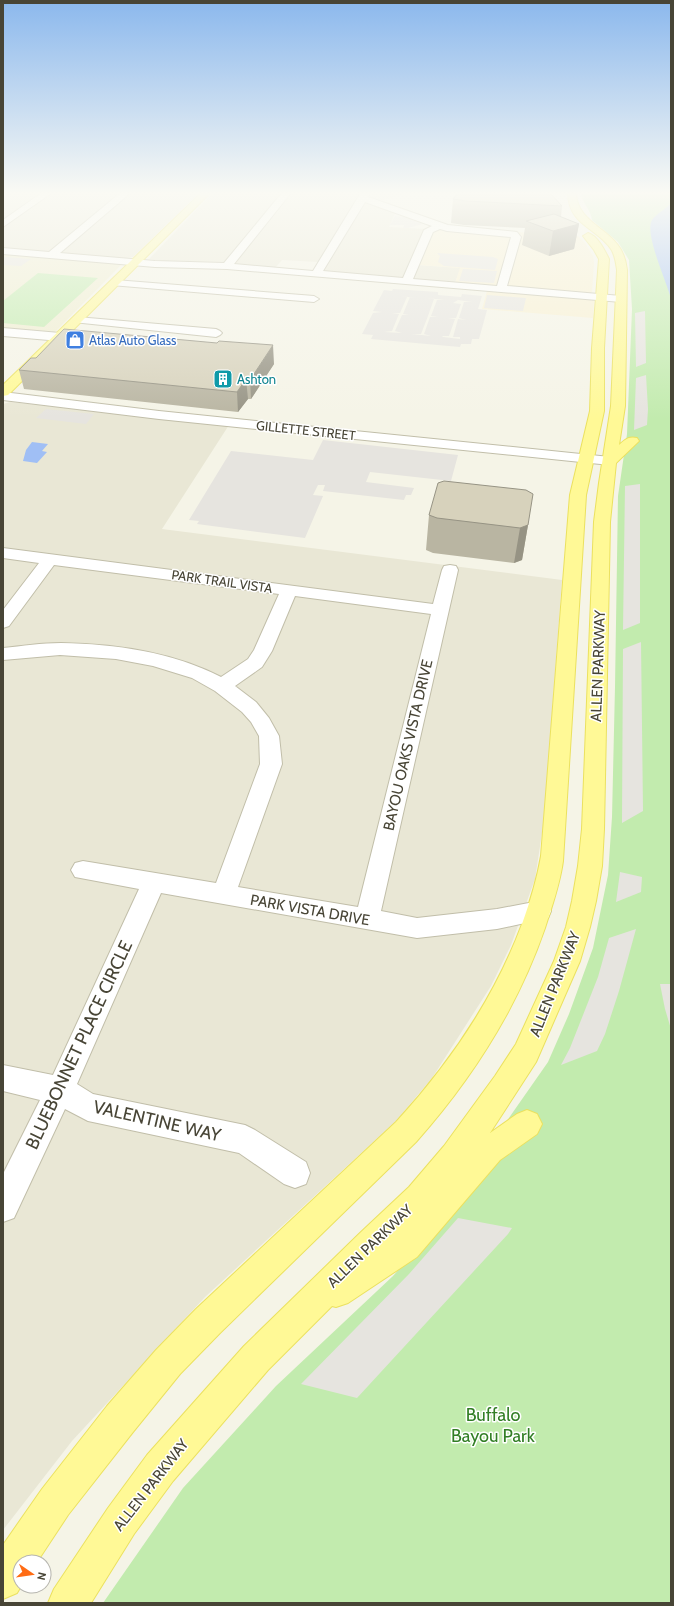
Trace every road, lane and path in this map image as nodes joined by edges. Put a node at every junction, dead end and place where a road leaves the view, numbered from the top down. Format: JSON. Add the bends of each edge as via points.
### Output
{"nodes":[{"id":1,"x":129,"y":269,"type":"edge"},
{"id":2,"x":260,"y":269,"type":"edge"},
{"id":3,"x":319,"y":269,"type":"edge"},
{"id":4,"x":412,"y":269,"type":"edge"},
{"id":5,"x":507,"y":269,"type":"edge"},
{"id":6,"x":606,"y":269,"type":"edge"},
{"id":7,"x":622,"y":269,"type":"edge"},
{"id":8,"x":316,"y":274,"type":"junction"},
{"id":9,"x":406,"y":282,"type":"junction"},
{"id":10,"x":115,"y":283,"type":"junction"},
{"id":11,"x":501,"y":290,"type":"junction"},
{"id":12,"x":612,"y":298,"type":"junction"},
{"id":13,"x":314,"y":299,"type":"dead end"},
{"id":14,"x":76,"y":320,"type":"junction"},
{"id":15,"x":3,"y":332,"type":"edge"},
{"id":16,"x":216,"y":333,"type":"dead end"},
{"id":17,"x":60,"y":337,"type":"junction"},
{"id":18,"x":3,"y":392,"type":"edge"},
{"id":19,"x":3,"y":396,"type":"edge"},
{"id":20,"x":632,"y":441,"type":"dead end"},
{"id":21,"x":598,"y":460,"type":"junction"},
{"id":22,"x":3,"y":552,"type":"edge"},
{"id":23,"x":50,"y":559,"type":"junction"},
{"id":24,"x":450,"y":570,"type":"dead end"},
{"id":25,"x":289,"y":590,"type":"junction"},
{"id":26,"x":440,"y":610,"type":"junction"},
{"id":27,"x":3,"y":622,"type":"edge"},
{"id":28,"x":4,"y":650,"type":"edge"},
{"id":29,"x":222,"y":686,"type":"junction"},
{"id":30,"x":83,"y":870,"type":"dead end"},
{"id":31,"x":154,"y":882,"type":"junction"},
{"id":32,"x":224,"y":894,"type":"junction"},
{"id":33,"x":539,"y":911,"type":"junction"},
{"id":34,"x":367,"y":920,"type":"junction"},
{"id":35,"x":3,"y":1078,"type":"edge"},
{"id":36,"x":60,"y":1090,"type":"junction"},
{"id":37,"x":527,"y":1124,"type":"dead end"},
{"id":38,"x":295,"y":1174,"type":"dead end"},
{"id":39,"x":3,"y":1208,"type":"edge"},
{"id":40,"x":301,"y":1313,"type":"junction"},
{"id":41,"x":3,"y":1579,"type":"edge"},
{"id":42,"x":68,"y":1603,"type":"edge"}],
"edges":[{"from":1,"to":10,"type":"main road"},
{"from":2,"to":8,"type":"street"},
{"from":3,"to":8,"type":"street"},
{"from":4,"to":9,"type":"street"},
{"from":5,"to":11,"type":"street"},
{"from":6,"to":12,"type":"main road","name":"ALLEN PARKWAY"},
{"from":7,"to":12,"type":"main road","name":"ALLEN PARKWAY"},
{"from":8,"to":9,"type":"street"},
{"from":9,"to":11,"type":"street"},
{"from":10,"to":13,"type":"street"},
{"from":10,"to":14,"type":"main road"},
{"from":11,"to":12,"type":"street"},
{"from":12,"to":21,"type":"main road","name":"ALLEN PARKWAY","via":[[618,406]]},
{"from":14,"to":16,"type":"street"},
{"from":14,"to":17,"type":"main road"},
{"from":15,"to":17,"type":"street"},
{"from":17,"to":18,"type":"main road"},
{"from":19,"to":21,"type":"street","name":"GILLETTE STREET","via":[[159,415]]},
{"from":20,"to":21,"type":"main road"},
{"from":21,"to":33,"type":"main road","name":"ALLEN PARKWAY","via":[[578,496],[554,838],[550,873]]},
{"from":21,"to":40,"type":"main road","name":"ALLEN PARKWAY","via":[[602,522],[593,834],[584,901],[567,961],[526,1053],[455,1157],[420,1198]]},
{"from":22,"to":23,"type":"street","name":"PARK TRAIL VISTA"},
{"from":23,"to":25,"type":"street","name":"PARK TRAIL VISTA"},
{"from":23,"to":27,"type":"street"},
{"from":24,"to":26,"type":"street","name":"BAYOU OAKS VISTA DRIVE"},
{"from":25,"to":26,"type":"street","name":"PARK TRAIL VISTA"},
{"from":25,"to":29,"type":"street","via":[[263,652],[255,663]]},
{"from":26,"to":34,"type":"street","name":"BAYOU OAKS VISTA DRIVE"},
{"from":28,"to":29,"type":"street","via":[[60,649],[116,653],[177,666]]},
{"from":29,"to":32,"type":"street","via":[[259,718],[269,736],[271,764]]},
{"from":30,"to":31,"type":"street","name":"PARK VISTA DRIVE"},
{"from":31,"to":32,"type":"street","name":"PARK VISTA DRIVE"},
{"from":31,"to":36,"type":"street","name":"BLUEBONNET PLACE CIRCLE"},
{"from":32,"to":34,"type":"street","name":"PARK VISTA DRIVE"},
{"from":33,"to":34,"type":"street","name":"PARK VISTA DRIVE","via":[[417,928]]},
{"from":33,"to":41,"type":"main road","name":"ALLEN PARKWAY","via":[[517,970],[498,1006],[478,1040],[430,1107],[168,1362],[55,1502]]},
{"from":35,"to":36,"type":"street","name":"VALENTINE WAY"},
{"from":36,"to":38,"type":"street","name":"VALENTINE WAY","via":[[88,1107],[245,1140]]},
{"from":36,"to":39,"type":"street","name":"BLUEBONNET PLACE CIRCLE"},
{"from":37,"to":40,"type":"main road","via":[[490,1150],[406,1246]]},
{"from":40,"to":42,"type":"main road","name":"ALLEN PARKWAY","via":[[256,1358],[160,1468],[121,1521]]}]}
